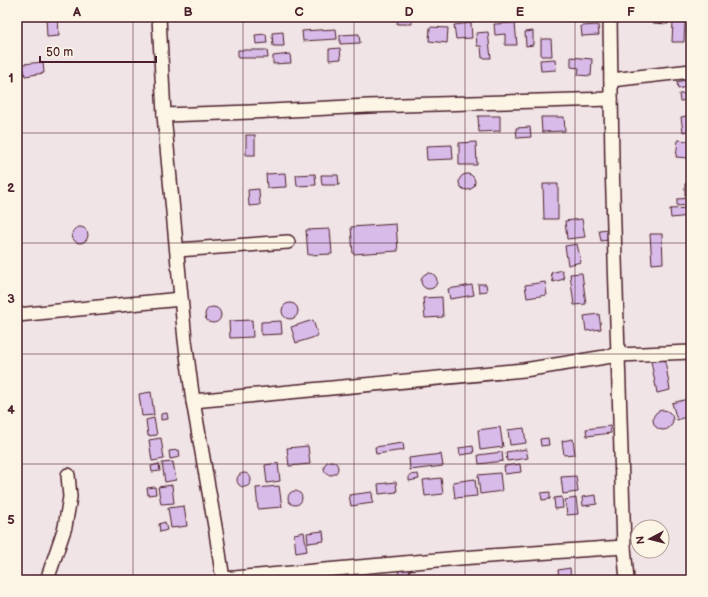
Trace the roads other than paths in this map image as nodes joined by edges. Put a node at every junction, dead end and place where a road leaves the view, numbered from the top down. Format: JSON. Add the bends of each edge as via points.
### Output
{"nodes":[{"id":1,"x":159,"y":17,"type":"edge"},
{"id":2,"x":610,"y":17,"type":"edge"},
{"id":3,"x":691,"y":71,"type":"edge"},
{"id":4,"x":611,"y":80,"type":"junction"},
{"id":5,"x":611,"y":99,"type":"junction"},
{"id":6,"x":164,"y":115,"type":"junction"},
{"id":7,"x":288,"y":242,"type":"dead end"},
{"id":8,"x":177,"y":250,"type":"junction"},
{"id":9,"x":181,"y":299,"type":"junction"},
{"id":10,"x":17,"y":315,"type":"edge"},
{"id":11,"x":691,"y":352,"type":"edge"},
{"id":12,"x":618,"y":355,"type":"junction"},
{"id":13,"x":193,"y":401,"type":"junction"},
{"id":14,"x":68,"y":476,"type":"dead end"},
{"id":15,"x":624,"y":547,"type":"junction"},
{"id":16,"x":48,"y":580,"type":"edge"},
{"id":17,"x":223,"y":580,"type":"edge"},
{"id":18,"x":627,"y":580,"type":"edge"}],
"edges":[{"from":1,"to":6,"type":"street"},
{"from":2,"to":4,"type":"street"},
{"from":3,"to":4,"type":"street"},
{"from":4,"to":5,"type":"street"},
{"from":5,"to":6,"type":"street"},
{"from":5,"to":12,"type":"street"},
{"from":6,"to":8,"type":"street"},
{"from":7,"to":8,"type":"street"},
{"from":8,"to":9,"type":"street"},
{"from":9,"to":10,"type":"street"},
{"from":9,"to":13,"type":"street"},
{"from":11,"to":12,"type":"street"},
{"from":12,"to":13,"type":"street","via":[[524,370]]},
{"from":12,"to":15,"type":"street"},
{"from":13,"to":17,"type":"street"},
{"from":14,"to":16,"type":"street","via":[[70,497],[65,527]]},
{"from":15,"to":17,"type":"street","via":[[460,558]]},
{"from":15,"to":18,"type":"street"}]}
